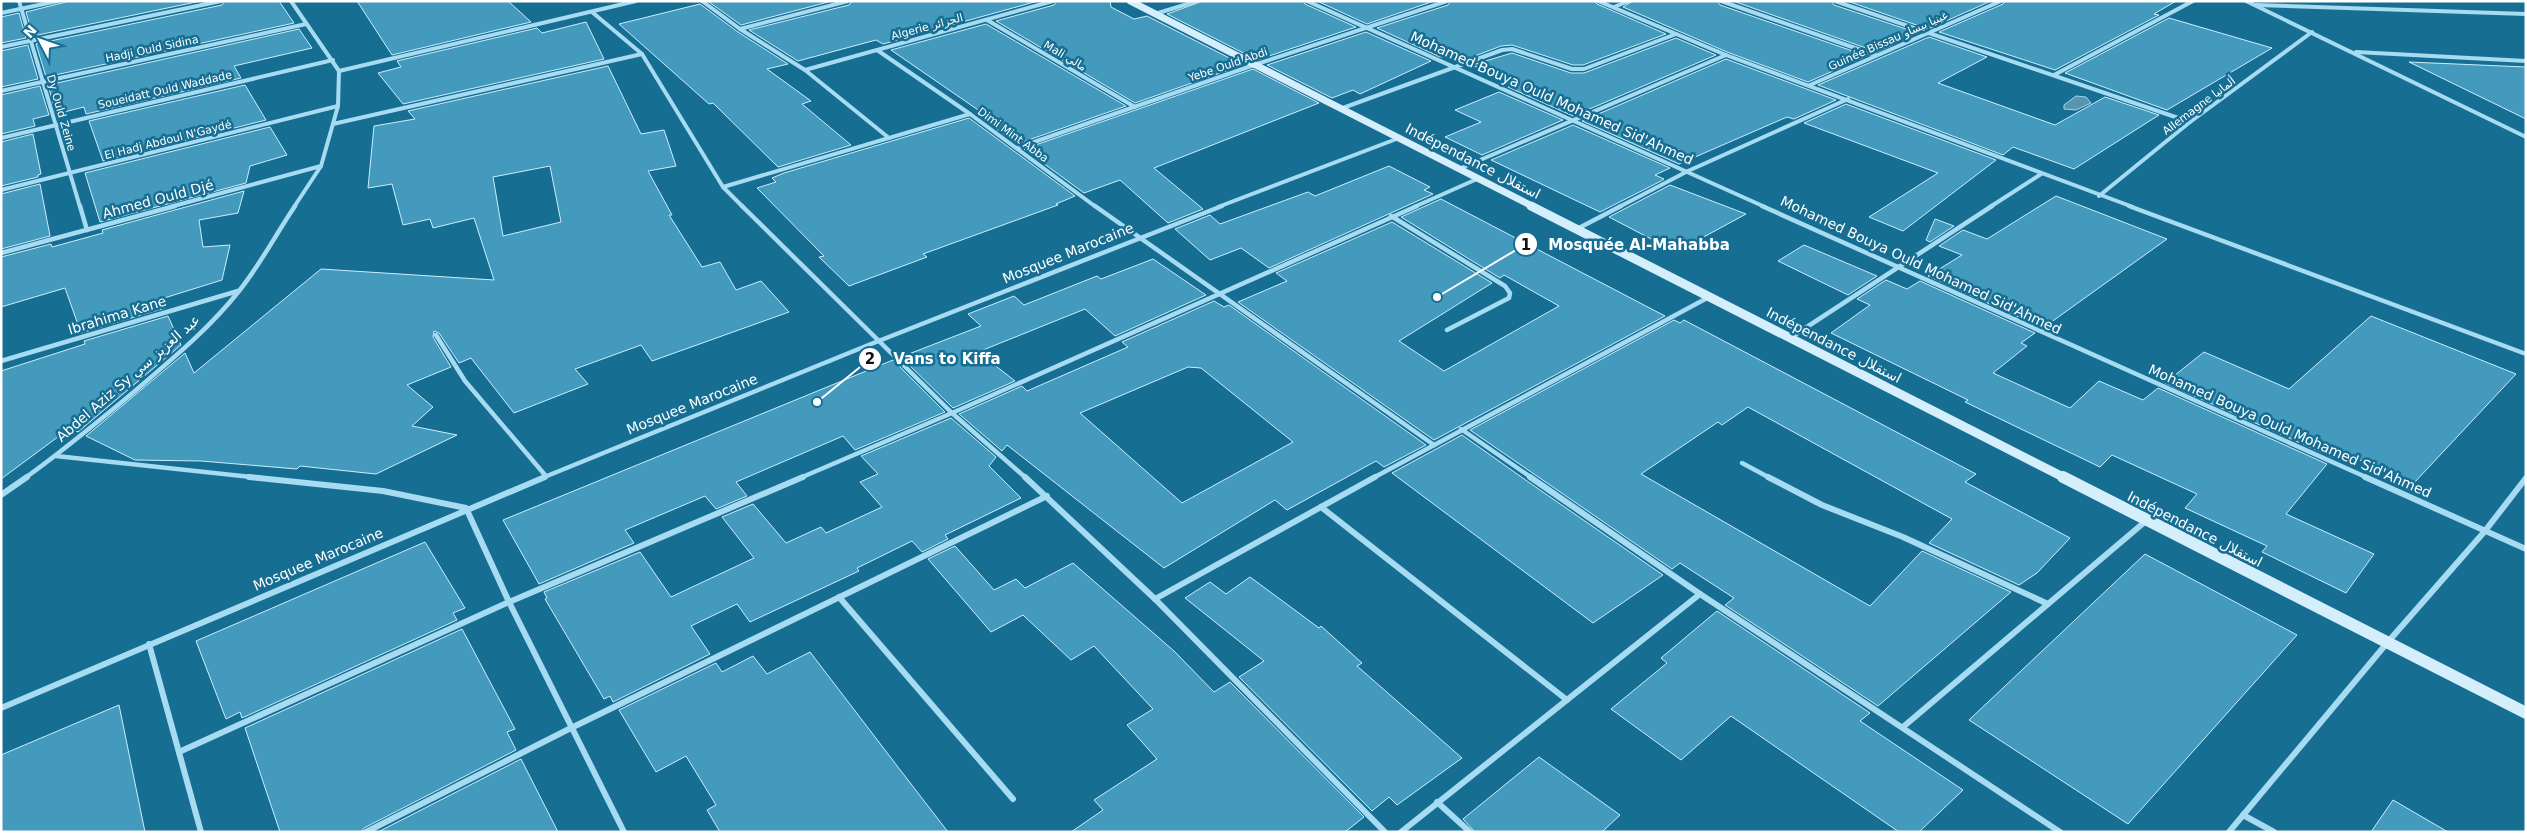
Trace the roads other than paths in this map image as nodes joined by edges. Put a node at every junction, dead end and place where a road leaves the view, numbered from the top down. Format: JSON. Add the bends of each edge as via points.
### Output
{"nodes":[{"id":1,"x":19,"y":1,"type":"edge"},
{"id":2,"x":58,"y":1,"type":"edge"},
{"id":3,"x":221,"y":1,"type":"edge"},
{"id":4,"x":291,"y":1,"type":"edge"},
{"id":5,"x":636,"y":1,"type":"edge"},
{"id":6,"x":702,"y":1,"type":"edge"},
{"id":7,"x":848,"y":1,"type":"edge"},
{"id":8,"x":1053,"y":1,"type":"edge"},
{"id":9,"x":1130,"y":1,"type":"edge"},
{"id":10,"x":1198,"y":1,"type":"edge"},
{"id":11,"x":1306,"y":1,"type":"edge"},
{"id":12,"x":1447,"y":1,"type":"edge"},
{"id":13,"x":1598,"y":1,"type":"edge"},
{"id":14,"x":1629,"y":1,"type":"edge"},
{"id":15,"x":1721,"y":1,"type":"edge"},
{"id":16,"x":1835,"y":1,"type":"edge"},
{"id":17,"x":2001,"y":1,"type":"edge"},
{"id":18,"x":2193,"y":1,"type":"edge"},
{"id":19,"x":2246,"y":1,"type":"edge"},
{"id":20,"x":2254,"y":4,"type":"junction"},
{"id":21,"x":1614,"y":7,"type":"junction"},
{"id":22,"x":21,"y":9,"type":"junction"},
{"id":23,"x":592,"y":12,"type":"junction"},
{"id":24,"x":1,"y":13,"type":"edge"},
{"id":25,"x":1155,"y":14,"type":"junction"},
{"id":26,"x":2526,"y":14,"type":"edge"},
{"id":27,"x":987,"y":20,"type":"junction"},
{"id":28,"x":306,"y":24,"type":"junction"},
{"id":29,"x":1364,"y":28,"type":"junction"},
{"id":30,"x":740,"y":29,"type":"junction"},
{"id":31,"x":1930,"y":32,"type":"junction"},
{"id":32,"x":2312,"y":32,"type":"junction"},
{"id":33,"x":1677,"y":34,"type":"junction"},
{"id":34,"x":31,"y":41,"type":"junction"},
{"id":35,"x":1,"y":47,"type":"edge"},
{"id":36,"x":877,"y":50,"type":"junction"},
{"id":37,"x":2353,"y":52,"type":"junction"},
{"id":38,"x":642,"y":54,"type":"junction"},
{"id":39,"x":1726,"y":55,"type":"junction"},
{"id":40,"x":1875,"y":55,"type":"junction"},
{"id":41,"x":333,"y":60,"type":"junction"},
{"id":42,"x":2526,"y":61,"type":"edge"},
{"id":43,"x":1254,"y":65,"type":"junction"},
{"id":44,"x":1453,"y":67,"type":"junction"},
{"id":45,"x":805,"y":70,"type":"junction"},
{"id":46,"x":339,"y":71,"type":"junction"},
{"id":47,"x":2054,"y":75,"type":"junction"},
{"id":48,"x":43,"y":82,"type":"junction"},
{"id":49,"x":1810,"y":85,"type":"junction"},
{"id":50,"x":1,"y":91,"type":"edge"},
{"id":51,"x":1848,"y":99,"type":"junction"},
{"id":52,"x":338,"y":106,"type":"junction"},
{"id":53,"x":1135,"y":107,"type":"junction"},
{"id":54,"x":1340,"y":109,"type":"junction"},
{"id":55,"x":970,"y":114,"type":"junction"},
{"id":56,"x":1574,"y":120,"type":"junction"},
{"id":57,"x":2190,"y":122,"type":"junction"},
{"id":58,"x":333,"y":124,"type":"junction"},
{"id":59,"x":55,"y":125,"type":"junction"},
{"id":60,"x":2526,"y":137,"type":"edge"},
{"id":61,"x":1,"y":138,"type":"edge"},
{"id":62,"x":889,"y":138,"type":"junction"},
{"id":63,"x":1399,"y":138,"type":"junction"},
{"id":64,"x":1017,"y":148,"type":"junction"},
{"id":65,"x":321,"y":166,"type":"junction"},
{"id":66,"x":1458,"y":169,"type":"junction"},
{"id":67,"x":1688,"y":171,"type":"junction"},
{"id":68,"x":70,"y":173,"type":"junction"},
{"id":69,"x":2041,"y":174,"type":"junction"},
{"id":70,"x":1477,"y":178,"type":"junction"},
{"id":71,"x":723,"y":187,"type":"junction"},
{"id":72,"x":1,"y":190,"type":"edge"},
{"id":73,"x":2099,"y":196,"type":"junction"},
{"id":74,"x":1391,"y":216,"type":"junction"},
{"id":75,"x":1576,"y":229,"type":"junction"},
{"id":76,"x":87,"y":230,"type":"junction"},
{"id":77,"x":1137,"y":237,"type":"junction"},
{"id":78,"x":1,"y":253,"type":"edge"},
{"id":79,"x":1899,"y":268,"type":"junction"},
{"id":80,"x":239,"y":291,"type":"junction"},
{"id":81,"x":1219,"y":293,"type":"junction"},
{"id":82,"x":1709,"y":297,"type":"junction"},
{"id":83,"x":1447,"y":330,"type":"dead end"},
{"id":84,"x":436,"y":335,"type":"dead end"},
{"id":85,"x":1789,"y":338,"type":"junction"},
{"id":86,"x":878,"y":342,"type":"junction"},
{"id":87,"x":2526,"y":354,"type":"edge"},
{"id":88,"x":1,"y":361,"type":"edge"},
{"id":89,"x":952,"y":413,"type":"junction"},
{"id":90,"x":1461,"y":429,"type":"junction"},
{"id":91,"x":1434,"y":445,"type":"junction"},
{"id":92,"x":56,"y":456,"type":"junction"},
{"id":93,"x":1742,"y":463,"type":"dead end"},
{"id":94,"x":545,"y":474,"type":"junction"},
{"id":95,"x":2526,"y":478,"type":"edge"},
{"id":96,"x":1,"y":495,"type":"edge"},
{"id":97,"x":1047,"y":496,"type":"junction"},
{"id":98,"x":1321,"y":507,"type":"junction"},
{"id":99,"x":466,"y":508,"type":"junction"},
{"id":100,"x":2147,"y":520,"type":"junction"},
{"id":101,"x":2485,"y":530,"type":"junction"},
{"id":102,"x":2526,"y":549,"type":"edge"},
{"id":103,"x":1700,"y":594,"type":"junction"},
{"id":104,"x":839,"y":597,"type":"junction"},
{"id":105,"x":1155,"y":599,"type":"junction"},
{"id":106,"x":509,"y":602,"type":"junction"},
{"id":107,"x":2048,"y":604,"type":"junction"},
{"id":108,"x":2387,"y":643,"type":"junction"},
{"id":109,"x":149,"y":644,"type":"junction"},
{"id":110,"x":1567,"y":700,"type":"junction"},
{"id":111,"x":1,"y":708,"type":"edge"},
{"id":112,"x":2526,"y":714,"type":"edge"},
{"id":113,"x":1903,"y":727,"type":"junction"},
{"id":114,"x":571,"y":728,"type":"junction"},
{"id":115,"x":179,"y":752,"type":"junction"},
{"id":116,"x":1013,"y":799,"type":"dead end"},
{"id":117,"x":1438,"y":802,"type":"junction"},
{"id":118,"x":2243,"y":814,"type":"junction"},
{"id":119,"x":202,"y":832,"type":"edge"},
{"id":120,"x":366,"y":832,"type":"edge"},
{"id":121,"x":624,"y":832,"type":"edge"},
{"id":122,"x":1385,"y":832,"type":"edge"},
{"id":123,"x":1401,"y":832,"type":"edge"},
{"id":124,"x":1470,"y":832,"type":"edge"},
{"id":125,"x":2060,"y":832,"type":"edge"},
{"id":126,"x":2229,"y":832,"type":"edge"},
{"id":127,"x":2274,"y":832,"type":"edge"}],
"edges":[{"from":1,"to":22,"type":"street","name":"Dy Ould Zeine"},
{"from":2,"to":22,"type":"street"},
{"from":3,"to":34,"type":"street"},
{"from":4,"to":28,"type":"street"},
{"from":5,"to":23,"type":"street"},
{"from":6,"to":30,"type":"street"},
{"from":7,"to":30,"type":"street"},
{"from":8,"to":27,"type":"street","name":"Algerie الجزائر"},
{"from":9,"to":25,"type":"street","name":"Indépendance استقلال"},
{"from":10,"to":25,"type":"street"},
{"from":11,"to":29,"type":"street","name":"Mohamed Bouya Ould Mohamed Sid'Ahmed"},
{"from":12,"to":29,"type":"street","name":"Yebe Ould Abdi"},
{"from":13,"to":21,"type":"street"},
{"from":14,"to":21,"type":"street"},
{"from":15,"to":40,"type":"street"},
{"from":16,"to":31,"type":"street"},
{"from":17,"to":31,"type":"street","name":"Guinée Bissau غينيا بيساو"},
{"from":18,"to":47,"type":"street"},
{"from":19,"to":20,"type":"street"},
{"from":20,"to":26,"type":"street"},
{"from":20,"to":32,"type":"street"},
{"from":21,"to":33,"type":"street"},
{"from":22,"to":24,"type":"street"},
{"from":22,"to":34,"type":"street","name":"Dy Ould Zeine"},
{"from":23,"to":38,"type":"street"},
{"from":23,"to":46,"type":"street"},
{"from":25,"to":43,"type":"street","name":"Indépendance استقلال"},
{"from":27,"to":36,"type":"street","name":"Algerie الجزائر"},
{"from":27,"to":53,"type":"street","name":"Mali مالي"},
{"from":28,"to":41,"type":"street"},
{"from":28,"to":48,"type":"street","name":"Hadji Ould Sidina"},
{"from":29,"to":43,"type":"street","name":"Yebe Ould Abdi"},
{"from":29,"to":44,"type":"street","name":"Mohamed Bouya Ould Mohamed Sid'Ahmed"},
{"from":30,"to":45,"type":"street"},
{"from":31,"to":40,"type":"street","name":"Guinée Bissau غينيا بيساو"},
{"from":31,"to":47,"type":"street"},
{"from":32,"to":37,"type":"street"},
{"from":32,"to":57,"type":"street","name":"Allemagne ألمانيا"},
{"from":33,"to":39,"type":"street"},
{"from":33,"to":44,"type":"street","via":[[1584,69],[1512,49]]},
{"from":34,"to":35,"type":"street"},
{"from":34,"to":48,"type":"street","name":"Dy Ould Zeine"},
{"from":36,"to":45,"type":"street","name":"Algerie الجزائر"},
{"from":36,"to":55,"type":"street","name":"Dimi Mint Abba"},
{"from":37,"to":42,"type":"street"},
{"from":37,"to":60,"type":"street"},
{"from":38,"to":58,"type":"street"},
{"from":38,"to":71,"type":"street"},
{"from":39,"to":49,"type":"street"},
{"from":39,"to":56,"type":"street"},
{"from":40,"to":49,"type":"street","name":"Guinée Bissau غينيا بيساو"},
{"from":41,"to":46,"type":"street"},
{"from":41,"to":59,"type":"street","name":"Soueidatt Ould Waddade"},
{"from":43,"to":53,"type":"street","name":"Yebe Ould Abdi"},
{"from":43,"to":54,"type":"street","name":"Indépendance استقلال"},
{"from":44,"to":54,"type":"street"},
{"from":44,"to":56,"type":"street","name":"Mohamed Bouya Ould Mohamed Sid'Ahmed"},
{"from":45,"to":62,"type":"street"},
{"from":46,"to":52,"type":"street","name":"Abdel Aziz Sy عبد العزيز سي"},
{"from":47,"to":57,"type":"street"},
{"from":48,"to":50,"type":"street","name":"Hadji Ould Sidina"},
{"from":48,"to":59,"type":"street","name":"Dy Ould Zeine"},
{"from":49,"to":51,"type":"street"},
{"from":51,"to":67,"type":"street"},
{"from":51,"to":69,"type":"street"},
{"from":52,"to":58,"type":"street","name":"Abdel Aziz Sy عبد العزيز سي"},
{"from":52,"to":68,"type":"street","name":"El Hadj Abdoul N'Gaydé"},
{"from":53,"to":64,"type":"street","name":"Yebe Ould Abdi"},
{"from":54,"to":63,"type":"street","name":"Indépendance استقلال"},
{"from":55,"to":62,"type":"street"},
{"from":55,"to":64,"type":"street","name":"Dimi Mint Abba"},
{"from":56,"to":66,"type":"street"},
{"from":56,"to":67,"type":"street","name":"Mohamed Bouya Ould Mohamed Sid'Ahmed"},
{"from":57,"to":73,"type":"street","name":"Allemagne ألمانيا"},
{"from":58,"to":65,"type":"street","name":"Abdel Aziz Sy عبد العزيز سي"},
{"from":59,"to":61,"type":"street","name":"Soueidatt Ould Waddade"},
{"from":59,"to":68,"type":"street","name":"Dy Ould Zeine"},
{"from":62,"to":71,"type":"street"},
{"from":63,"to":66,"type":"street","name":"Indépendance استقلال"},
{"from":63,"to":77,"type":"street","name":"Mosquee Marocaine"},
{"from":64,"to":77,"type":"street","name":"Dimi Mint Abba"},
{"from":65,"to":76,"type":"street","name":"Ahmed Ould Djé"},
{"from":65,"to":80,"type":"street","name":"Abdel Aziz Sy عبد العزيز سي"},
{"from":66,"to":70,"type":"street","name":"Indépendance استقلال"},
{"from":67,"to":75,"type":"street"},
{"from":67,"to":79,"type":"street","name":"Mohamed Bouya Ould Mohamed Sid'Ahmed"},
{"from":68,"to":72,"type":"street","name":"El Hadj Abdoul N'Gaydé"},
{"from":68,"to":76,"type":"street","name":"Dy Ould Zeine"},
{"from":69,"to":73,"type":"street"},
{"from":69,"to":79,"type":"street"},
{"from":70,"to":74,"type":"street"},
{"from":70,"to":75,"type":"street","name":"Indépendance استقلال"},
{"from":71,"to":86,"type":"street"},
{"from":73,"to":87,"type":"street"},
{"from":74,"to":81,"type":"street"},
{"from":74,"to":83,"type":"street","via":[[1505,286],[1510,293],[1508,298]]},
{"from":75,"to":82,"type":"street","name":"Indépendance استقلال"},
{"from":76,"to":78,"type":"street","name":"Ahmed Ould Djé"},
{"from":77,"to":81,"type":"street","name":"Dimi Mint Abba"},
{"from":77,"to":86,"type":"street","name":"Mosquee Marocaine"},
{"from":79,"to":85,"type":"street"},
{"from":79,"to":101,"type":"street","name":"Mohamed Bouya Ould Mohamed Sid'Ahmed"},
{"from":80,"to":88,"type":"street","name":"Ibrahima Kane"},
{"from":80,"to":92,"type":"street","name":"Abdel Aziz Sy عبد العزيز سي","via":[[179,352]]},
{"from":81,"to":89,"type":"street"},
{"from":81,"to":91,"type":"street","name":"Dimi Mint Abba"},
{"from":82,"to":85,"type":"street","name":"Indépendance استقلال"},
{"from":82,"to":90,"type":"street"},
{"from":84,"to":94,"type":"street","via":[[466,381]]},
{"from":85,"to":100,"type":"street","name":"Indépendance استقلال"},
{"from":86,"to":89,"type":"street"},
{"from":86,"to":94,"type":"street","name":"Mosquee Marocaine"},
{"from":89,"to":97,"type":"street"},
{"from":89,"to":106,"type":"street"},
{"from":90,"to":91,"type":"street"},
{"from":90,"to":103,"type":"street"},
{"from":91,"to":98,"type":"street"},
{"from":92,"to":96,"type":"street","name":"Abdel Aziz Sy عبد العزيز سي"},
{"from":92,"to":99,"type":"street","via":[[383,491]]},
{"from":93,"to":107,"type":"street","via":[[1822,504],[1903,537]]},
{"from":94,"to":99,"type":"street","name":"Mosquee Marocaine"},
{"from":95,"to":101,"type":"street"},
{"from":97,"to":104,"type":"street"},
{"from":97,"to":105,"type":"street"},
{"from":98,"to":105,"type":"street"},
{"from":98,"to":110,"type":"street"},
{"from":99,"to":106,"type":"street"},
{"from":99,"to":109,"type":"street","name":"Mosquee Marocaine"},
{"from":100,"to":107,"type":"street"},
{"from":100,"to":108,"type":"street","name":"Indépendance استقلال"},
{"from":101,"to":102,"type":"street","name":"Mohamed Bouya Ould Mohamed Sid'Ahmed"},
{"from":101,"to":108,"type":"street"},
{"from":103,"to":110,"type":"street"},
{"from":103,"to":113,"type":"street"},
{"from":104,"to":114,"type":"street"},
{"from":104,"to":116,"type":"street"},
{"from":105,"to":122,"type":"street"},
{"from":106,"to":114,"type":"street"},
{"from":106,"to":115,"type":"street"},
{"from":107,"to":113,"type":"street"},
{"from":108,"to":112,"type":"street","name":"Indépendance استقلال"},
{"from":108,"to":118,"type":"street"},
{"from":109,"to":111,"type":"street","name":"Mosquee Marocaine"},
{"from":109,"to":115,"type":"street"},
{"from":110,"to":117,"type":"street"},
{"from":113,"to":125,"type":"street"},
{"from":114,"to":120,"type":"street"},
{"from":114,"to":121,"type":"street"},
{"from":115,"to":119,"type":"street"},
{"from":117,"to":123,"type":"street"},
{"from":117,"to":124,"type":"street"},
{"from":118,"to":126,"type":"street"},
{"from":118,"to":127,"type":"street"}]}
